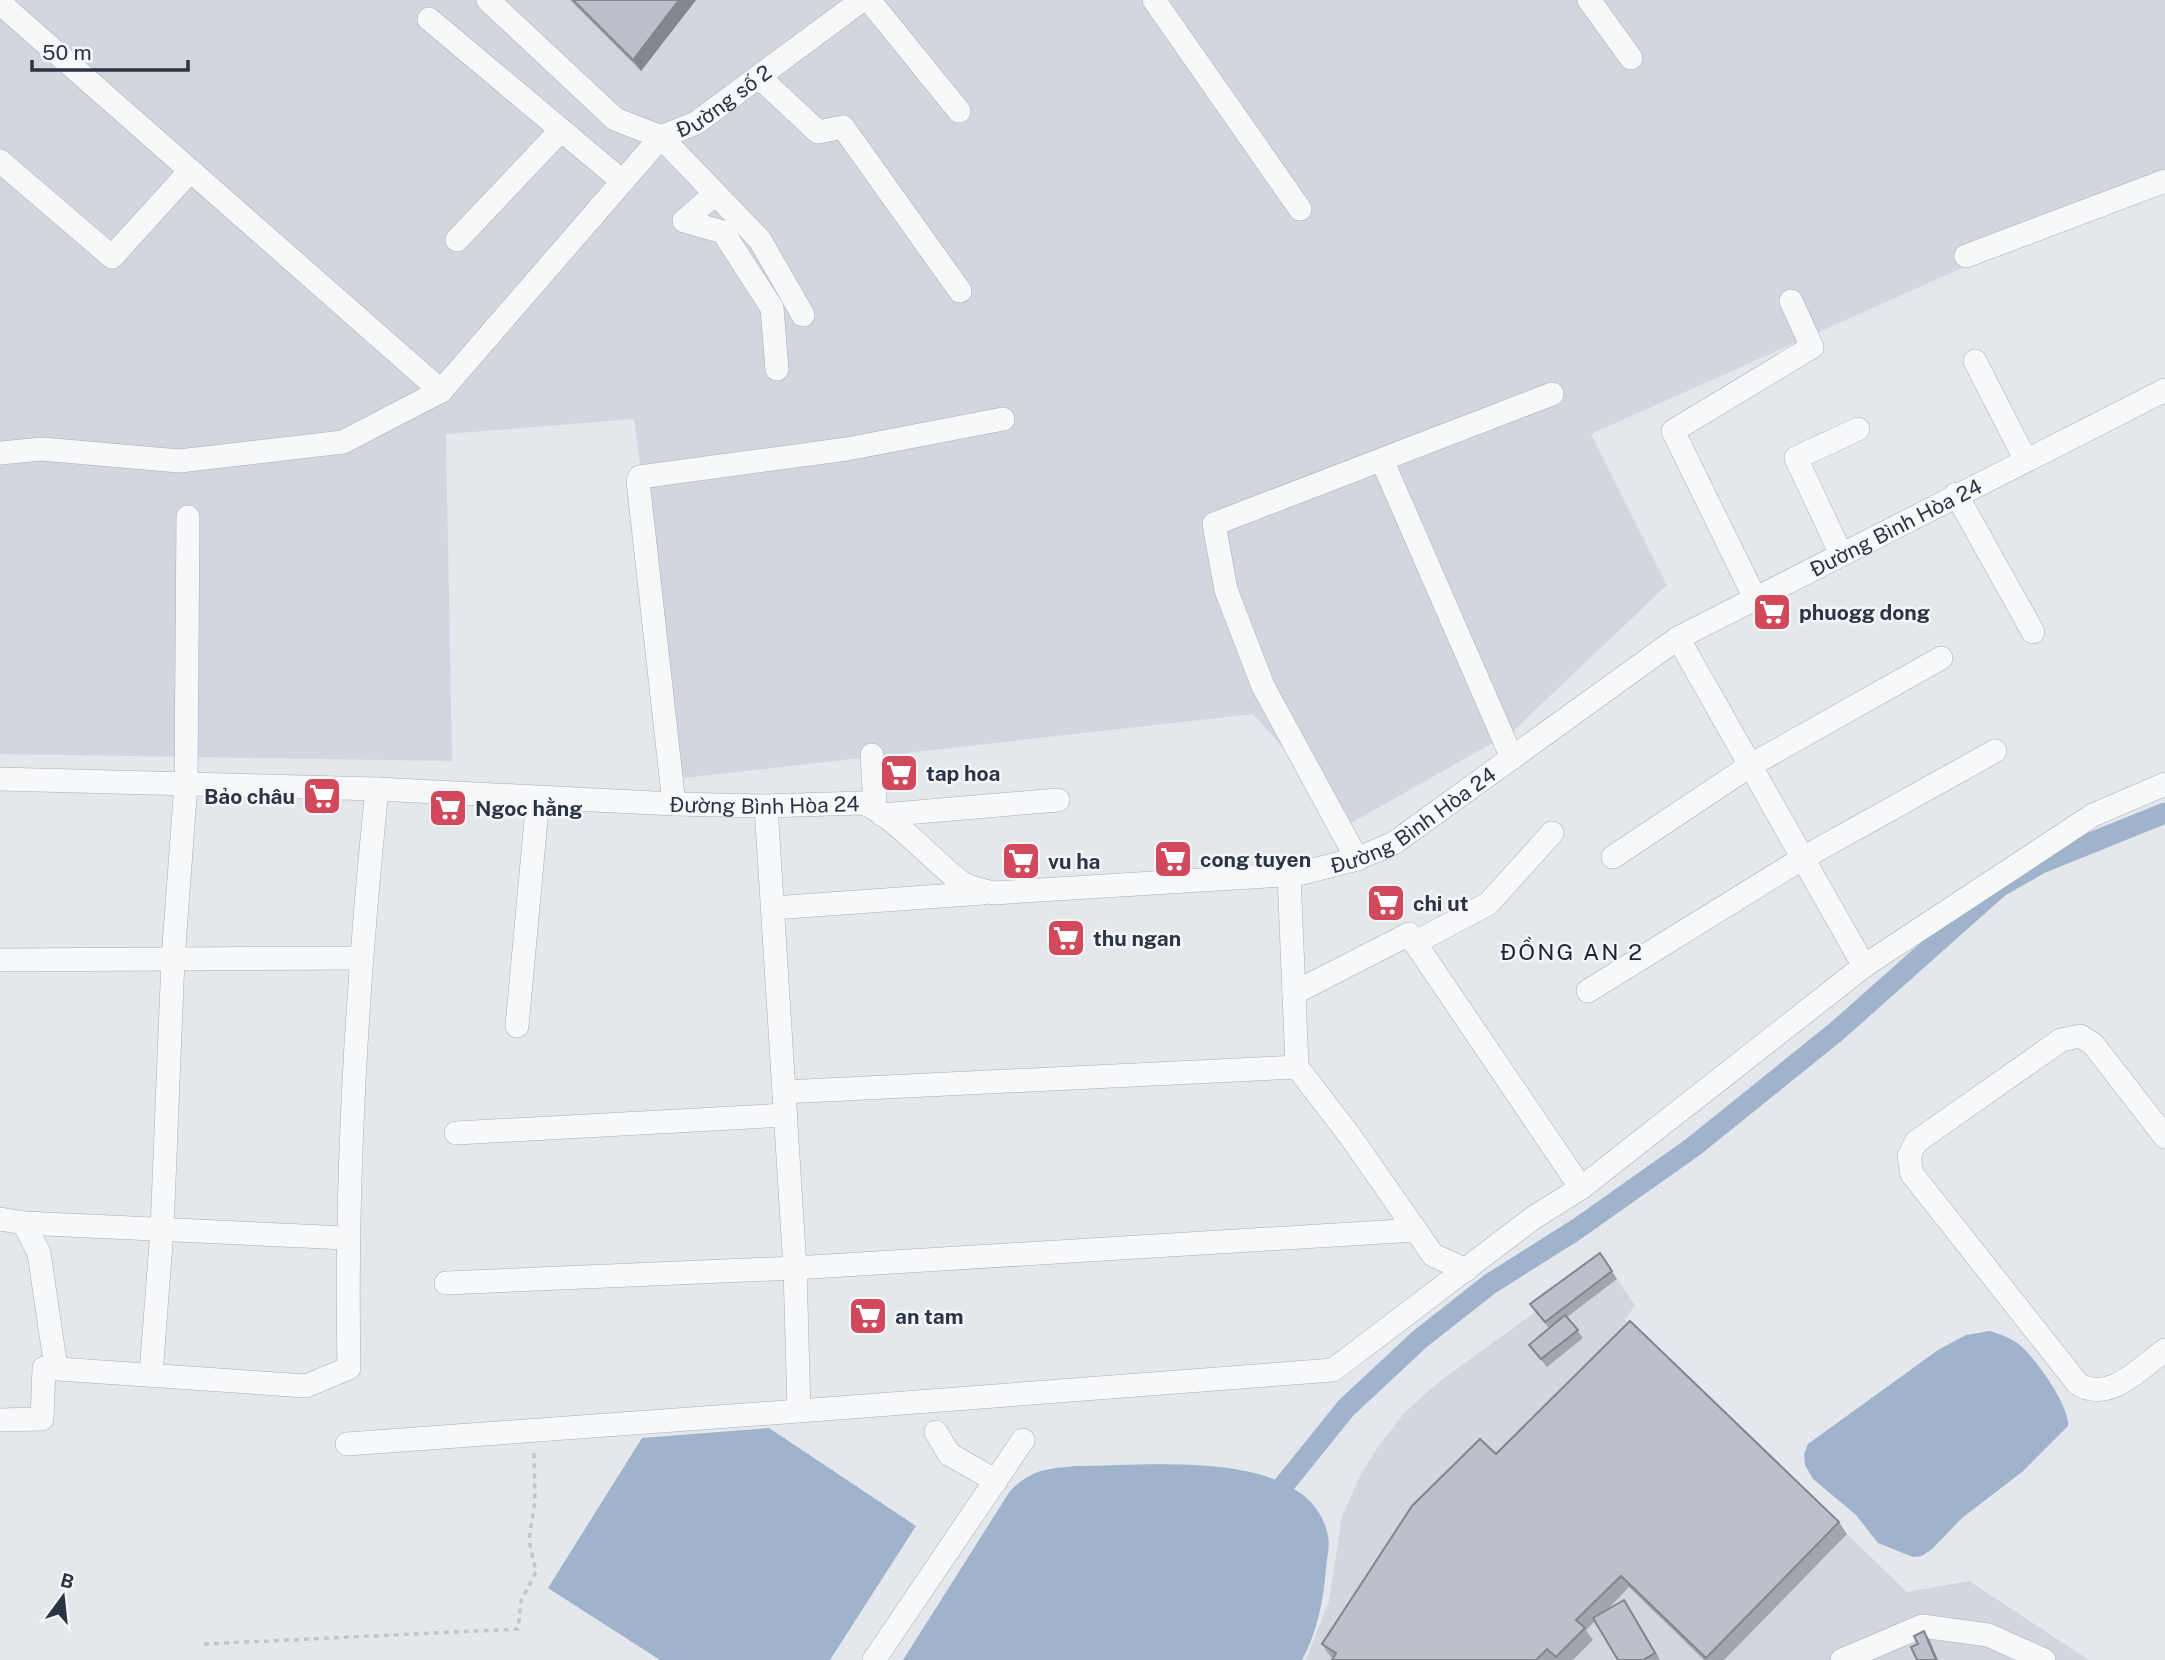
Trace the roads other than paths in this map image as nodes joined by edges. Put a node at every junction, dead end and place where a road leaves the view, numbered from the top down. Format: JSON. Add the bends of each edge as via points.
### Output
{"nodes":[{"id":1,"x":488,"y":0,"type":"edge"},
{"id":2,"x":862,"y":0,"type":"edge"},
{"id":3,"x":869,"y":0,"type":"edge"},
{"id":4,"x":1154,"y":0,"type":"edge"},
{"id":5,"x":1589,"y":0,"type":"edge"},
{"id":6,"x":0,"y":3,"type":"edge"},
{"id":7,"x":429,"y":19,"type":"dead end"},
{"id":8,"x":1632,"y":58,"type":"dead end"},
{"id":9,"x":759,"y":77,"type":"junction"},
{"id":10,"x":959,"y":111,"type":"dead end"},
{"id":11,"x":561,"y":130,"type":"junction"},
{"id":12,"x":661,"y":137,"type":"junction"},
{"id":13,"x":0,"y":161,"type":"edge"},
{"id":14,"x":190,"y":171,"type":"junction"},
{"id":15,"x":622,"y":181,"type":"junction"},
{"id":16,"x":2165,"y":181,"type":"edge"},
{"id":17,"x":715,"y":194,"type":"junction"},
{"id":18,"x":1300,"y":209,"type":"dead end"},
{"id":19,"x":457,"y":240,"type":"dead end"},
{"id":20,"x":1966,"y":256,"type":"dead end"},
{"id":21,"x":960,"y":291,"type":"dead end"},
{"id":22,"x":1791,"y":301,"type":"dead end"},
{"id":23,"x":803,"y":315,"type":"dead end"},
{"id":24,"x":1975,"y":362,"type":"dead end"},
{"id":25,"x":777,"y":369,"type":"dead end"},
{"id":26,"x":441,"y":391,"type":"junction"},
{"id":27,"x":1552,"y":394,"type":"dead end"},
{"id":28,"x":2164,"y":394,"type":"edge"},
{"id":29,"x":1003,"y":419,"type":"dead end"},
{"id":30,"x":1858,"y":429,"type":"dead end"},
{"id":31,"x":0,"y":453,"type":"edge"},
{"id":32,"x":2025,"y":459,"type":"junction"},
{"id":33,"x":1382,"y":460,"type":"junction"},
{"id":34,"x":1956,"y":494,"type":"junction"},
{"id":35,"x":188,"y":517,"type":"dead end"},
{"id":36,"x":1841,"y":554,"type":"junction"},
{"id":37,"x":1755,"y":598,"type":"junction"},
{"id":38,"x":2033,"y":632,"type":"dead end"},
{"id":39,"x":1678,"y":638,"type":"junction"},
{"id":40,"x":1941,"y":658,"type":"dead end"},
{"id":41,"x":1994,"y":751,"type":"dead end"},
{"id":42,"x":872,"y":755,"type":"dead end"},
{"id":43,"x":1512,"y":758,"type":"junction"},
{"id":44,"x":1751,"y":765,"type":"junction"},
{"id":45,"x":0,"y":779,"type":"edge"},
{"id":46,"x":186,"y":784,"type":"junction"},
{"id":47,"x":2165,"y":784,"type":"edge"},
{"id":48,"x":377,"y":789,"type":"junction"},
{"id":49,"x":538,"y":797,"type":"junction"},
{"id":50,"x":1058,"y":800,"type":"dead end"},
{"id":51,"x":674,"y":804,"type":"junction"},
{"id":52,"x":766,"y":806,"type":"junction"},
{"id":53,"x":878,"y":810,"type":"junction"},
{"id":54,"x":1552,"y":833,"type":"dead end"},
{"id":55,"x":1614,"y":857,"type":"dead end"},
{"id":56,"x":1803,"y":858,"type":"junction"},
{"id":57,"x":1357,"y":859,"type":"junction"},
{"id":58,"x":1289,"y":875,"type":"junction"},
{"id":59,"x":993,"y":893,"type":"junction"},
{"id":60,"x":773,"y":908,"type":"junction"},
{"id":61,"x":1414,"y":943,"type":"junction"},
{"id":62,"x":360,"y":958,"type":"junction"},
{"id":63,"x":0,"y":960,"type":"edge"},
{"id":64,"x":173,"y":960,"type":"junction"},
{"id":65,"x":1864,"y":966,"type":"junction"},
{"id":66,"x":1588,"y":991,"type":"dead end"},
{"id":67,"x":1294,"y":993,"type":"junction"},
{"id":68,"x":517,"y":1026,"type":"dead end"},
{"id":69,"x":1297,"y":1067,"type":"junction"},
{"id":70,"x":784,"y":1092,"type":"junction"},
{"id":71,"x":786,"y":1115,"type":"junction"},
{"id":72,"x":456,"y":1133,"type":"dead end"},
{"id":73,"x":2165,"y":1137,"type":"edge"},
{"id":74,"x":1581,"y":1188,"type":"junction"},
{"id":75,"x":0,"y":1219,"type":"edge"},
{"id":76,"x":24,"y":1223,"type":"junction"},
{"id":77,"x":162,"y":1230,"type":"junction"},
{"id":78,"x":1416,"y":1230,"type":"junction"},
{"id":79,"x":346,"y":1238,"type":"junction"},
{"id":80,"x":795,"y":1268,"type":"junction"},
{"id":81,"x":1466,"y":1270,"type":"junction"},
{"id":82,"x":446,"y":1283,"type":"dead end"},
{"id":83,"x":2165,"y":1350,"type":"edge"},
{"id":84,"x":56,"y":1368,"type":"junction"},
{"id":85,"x":151,"y":1374,"type":"junction"},
{"id":86,"x":799,"y":1411,"type":"junction"},
{"id":87,"x":0,"y":1420,"type":"edge"},
{"id":88,"x":936,"y":1432,"type":"dead end"},
{"id":89,"x":1023,"y":1440,"type":"dead end"},
{"id":90,"x":347,"y":1444,"type":"dead end"},
{"id":91,"x":996,"y":1481,"type":"junction"},
{"id":92,"x":874,"y":1660,"type":"edge"},
{"id":93,"x":1842,"y":1660,"type":"edge"},
{"id":94,"x":2044,"y":1660,"type":"edge"}],
"edges":[{"from":1,"to":12,"type":"street","name":"Đường số 2","via":[[615,120]]},
{"from":2,"to":9,"type":"street","name":"Đường số 2"},
{"from":3,"to":10,"type":"street"},
{"from":4,"to":18,"type":"street"},
{"from":5,"to":8,"type":"street"},
{"from":6,"to":14,"type":"street"},
{"from":7,"to":11,"type":"street"},
{"from":9,"to":12,"type":"street","name":"Đường số 2","via":[[696,123]]},
{"from":9,"to":21,"type":"street","via":[[818,132],[843,127]]},
{"from":11,"to":15,"type":"street"},
{"from":11,"to":19,"type":"street"},
{"from":12,"to":15,"type":"street"},
{"from":12,"to":17,"type":"street"},
{"from":13,"to":14,"type":"street","via":[[112,257]]},
{"from":14,"to":26,"type":"street"},
{"from":15,"to":26,"type":"street"},
{"from":16,"to":20,"type":"street"},
{"from":17,"to":23,"type":"street","via":[[760,240]]},
{"from":17,"to":25,"type":"street","via":[[684,221],[723,232],[772,308]]},
{"from":22,"to":37,"type":"street","via":[[1812,347],[1673,431]]},
{"from":24,"to":32,"type":"street"},
{"from":26,"to":31,"type":"street","via":[[343,442],[179,461],[42,449]]},
{"from":27,"to":33,"type":"street"},
{"from":28,"to":32,"type":"street","name":"Đường Bình Hòa 24"},
{"from":29,"to":51,"type":"street","via":[[847,449],[640,477]]},
{"from":30,"to":36,"type":"street","via":[[1796,457]]},
{"from":32,"to":34,"type":"street","name":"Đường Bình Hòa 24"},
{"from":33,"to":43,"type":"street"},
{"from":33,"to":57,"type":"street","via":[[1214,524],[1226,590],[1263,686]]},
{"from":34,"to":36,"type":"street","name":"Đường Bình Hòa 24"},
{"from":34,"to":38,"type":"street"},
{"from":35,"to":46,"type":"street"},
{"from":36,"to":37,"type":"street","name":"Đường Bình Hòa 24"},
{"from":37,"to":39,"type":"street","name":"Đường Bình Hòa 24"},
{"from":39,"to":43,"type":"street","name":"Đường Bình Hòa 24"},
{"from":39,"to":44,"type":"street"},
{"from":40,"to":44,"type":"street"},
{"from":41,"to":56,"type":"street"},
{"from":42,"to":53,"type":"street"},
{"from":43,"to":57,"type":"street","name":"Đường Bình Hòa 24","via":[[1394,842]]},
{"from":44,"to":55,"type":"street"},
{"from":44,"to":56,"type":"street"},
{"from":45,"to":46,"type":"street","name":"Đường Bình Hòa 24"},
{"from":46,"to":48,"type":"street","name":"Đường Bình Hòa 24"},
{"from":46,"to":64,"type":"street"},
{"from":47,"to":65,"type":"street","via":[[2093,815]]},
{"from":48,"to":49,"type":"street","name":"Đường Bình Hòa 24"},
{"from":48,"to":62,"type":"street"},
{"from":49,"to":51,"type":"street","name":"Đường Bình Hòa 24"},
{"from":49,"to":68,"type":"street"},
{"from":50,"to":53,"type":"street"},
{"from":51,"to":52,"type":"street","name":"Đường Bình Hòa 24"},
{"from":52,"to":53,"type":"street","name":"Đường Bình Hòa 24","via":[[846,802]]},
{"from":52,"to":60,"type":"street"},
{"from":53,"to":59,"type":"street","name":"Đường Bình Hòa 24","via":[[964,884]]},
{"from":54,"to":61,"type":"street","via":[[1488,904]]},
{"from":56,"to":65,"type":"street"},
{"from":56,"to":66,"type":"street"},
{"from":57,"to":58,"type":"street","name":"Đường Bình Hòa 24"},
{"from":58,"to":59,"type":"street","name":"Đường Bình Hòa 24"},
{"from":58,"to":67,"type":"street"},
{"from":59,"to":60,"type":"street"},
{"from":60,"to":70,"type":"street"},
{"from":61,"to":67,"type":"street","via":[[1409,934]]},
{"from":61,"to":74,"type":"street"},
{"from":62,"to":64,"type":"street"},
{"from":62,"to":79,"type":"street"},
{"from":63,"to":64,"type":"street"},
{"from":64,"to":77,"type":"street"},
{"from":65,"to":74,"type":"street"},
{"from":67,"to":69,"type":"street"},
{"from":69,"to":70,"type":"street"},
{"from":69,"to":78,"type":"street"},
{"from":70,"to":71,"type":"street"},
{"from":71,"to":72,"type":"street"},
{"from":71,"to":80,"type":"street"},
{"from":73,"to":83,"type":"street","via":[[2093,1044],[2073,1036],[1916,1142],[1909,1156],[1912,1174],[2078,1384],[2091,1390],[2107,1389]]},
{"from":74,"to":81,"type":"street"},
{"from":75,"to":76,"type":"street"},
{"from":76,"to":77,"type":"street"},
{"from":76,"to":84,"type":"street","via":[[39,1253]]},
{"from":77,"to":79,"type":"street"},
{"from":77,"to":85,"type":"street"},
{"from":78,"to":80,"type":"street"},
{"from":78,"to":81,"type":"street","via":[[1433,1255]]},
{"from":79,"to":85,"type":"street","via":[[349,1368],[306,1386]]},
{"from":80,"to":82,"type":"street"},
{"from":80,"to":86,"type":"street"},
{"from":81,"to":86,"type":"street","via":[[1333,1370]]},
{"from":84,"to":85,"type":"street"},
{"from":84,"to":87,"type":"street","via":[[44,1368],[42,1419]]},
{"from":86,"to":90,"type":"street"},
{"from":88,"to":91,"type":"street","via":[[949,1454]]},
{"from":89,"to":91,"type":"street"},
{"from":91,"to":92,"type":"street"},
{"from":93,"to":94,"type":"street","via":[[1922,1626],[1988,1635]]}]}
